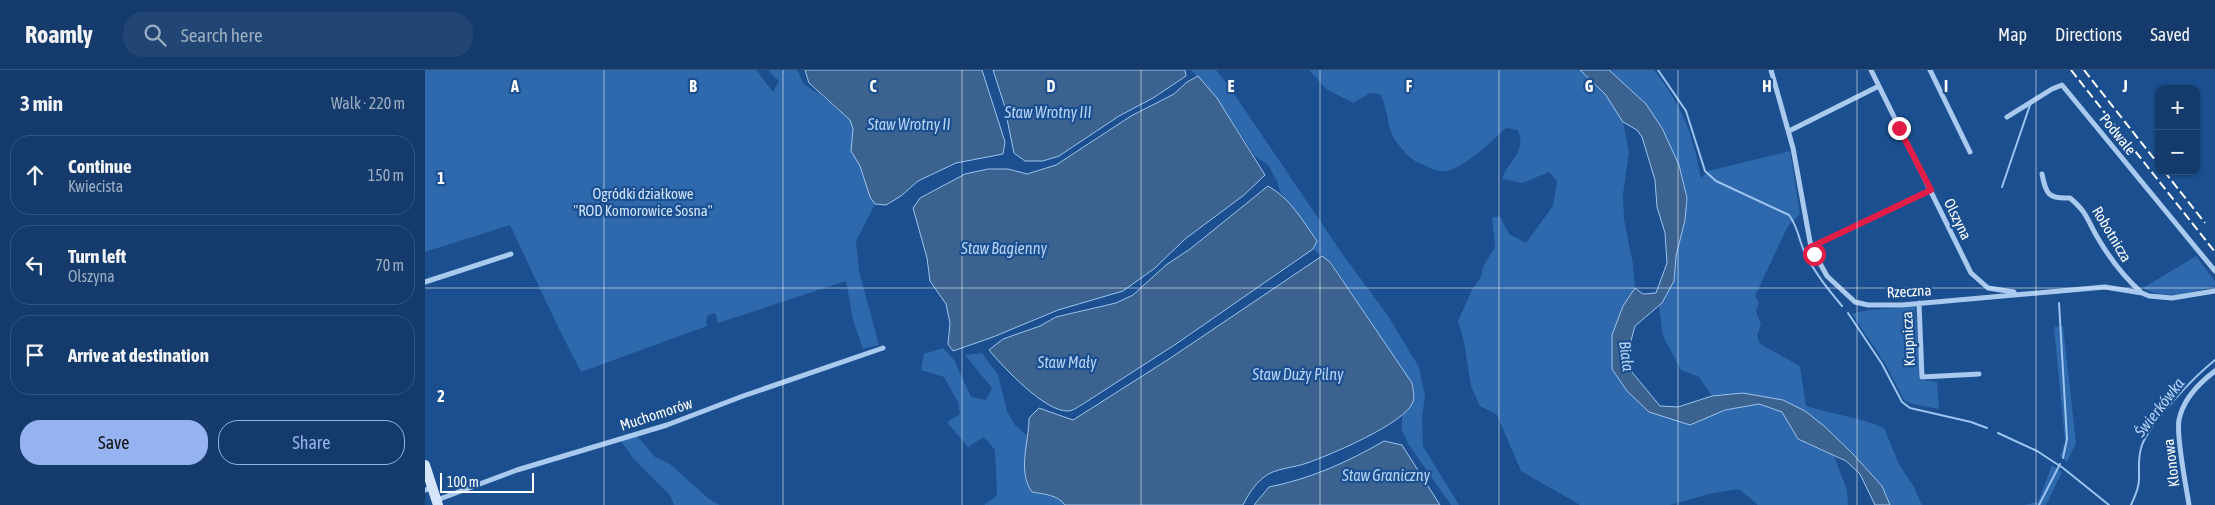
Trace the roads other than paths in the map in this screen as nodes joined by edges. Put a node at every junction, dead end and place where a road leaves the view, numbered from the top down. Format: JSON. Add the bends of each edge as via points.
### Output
{"nodes":[{"id":1,"x":1771,"y":70,"type":"edge"},
{"id":2,"x":1871,"y":70,"type":"edge"},
{"id":3,"x":1930,"y":70,"type":"edge"},
{"id":4,"x":1879,"y":86,"type":"junction"},
{"id":5,"x":2007,"y":117,"type":"dead end"},
{"id":6,"x":1789,"y":131,"type":"junction"},
{"id":7,"x":1970,"y":152,"type":"dead end"},
{"id":8,"x":2042,"y":174,"type":"dead end"},
{"id":9,"x":1931,"y":190,"type":"junction"},
{"id":10,"x":1811,"y":247,"type":"junction"},
{"id":11,"x":511,"y":254,"type":"dead end"},
{"id":12,"x":2215,"y":271,"type":"edge"},
{"id":13,"x":425,"y":282,"type":"edge"},
{"id":14,"x":2215,"y":291,"type":"edge"},
{"id":15,"x":2022,"y":293,"type":"junction"},
{"id":16,"x":2142,"y":293,"type":"junction"},
{"id":17,"x":1919,"y":303,"type":"junction"},
{"id":18,"x":883,"y":348,"type":"dead end"},
{"id":19,"x":2215,"y":371,"type":"edge"},
{"id":20,"x":1979,"y":374,"type":"dead end"},
{"id":21,"x":425,"y":465,"type":"edge"},
{"id":22,"x":429,"y":489,"type":"edge"},
{"id":23,"x":437,"y":502,"type":"edge"},
{"id":24,"x":2189,"y":505,"type":"edge"}],
"edges":[{"from":1,"to":6,"type":"street","name":"Rzeczna"},
{"from":2,"to":4,"type":"street","name":"Olszyna"},
{"from":3,"to":7,"type":"street"},
{"from":4,"to":6,"type":"street"},
{"from":4,"to":9,"type":"street","name":"Olszyna"},
{"from":5,"to":12,"type":"street","name":"Podwale","via":[[2062,85]]},
{"from":6,"to":10,"type":"street","name":"Rzeczna"},
{"from":8,"to":16,"type":"street","name":"Robotnicza","via":[[2050,196],[2070,198],[2084,210],[2113,262]]},
{"from":9,"to":10,"type":"street"},
{"from":9,"to":15,"type":"street","name":"Olszyna","via":[[1971,273],[1989,288]]},
{"from":10,"to":17,"type":"street","name":"Rzeczna","via":[[1827,276],[1855,302],[1868,306]]},
{"from":11,"to":13,"type":"street"},
{"from":14,"to":16,"type":"street","name":"Rzeczna","via":[[2172,298]]},
{"from":15,"to":16,"type":"street","name":"Rzeczna","via":[[2105,287]]},
{"from":15,"to":17,"type":"street","name":"Rzeczna"},
{"from":17,"to":20,"type":"street","name":"Krupnicza","via":[[1922,377]]},
{"from":18,"to":23,"type":"street","name":"Muchomorów","via":[[667,425],[517,470]]},
{"from":19,"to":24,"type":"street","name":"Klonowa","via":[[2191,394],[2179,421]]},
{"from":21,"to":22,"type":"street"},
{"from":22,"to":23,"type":"street"}]}
